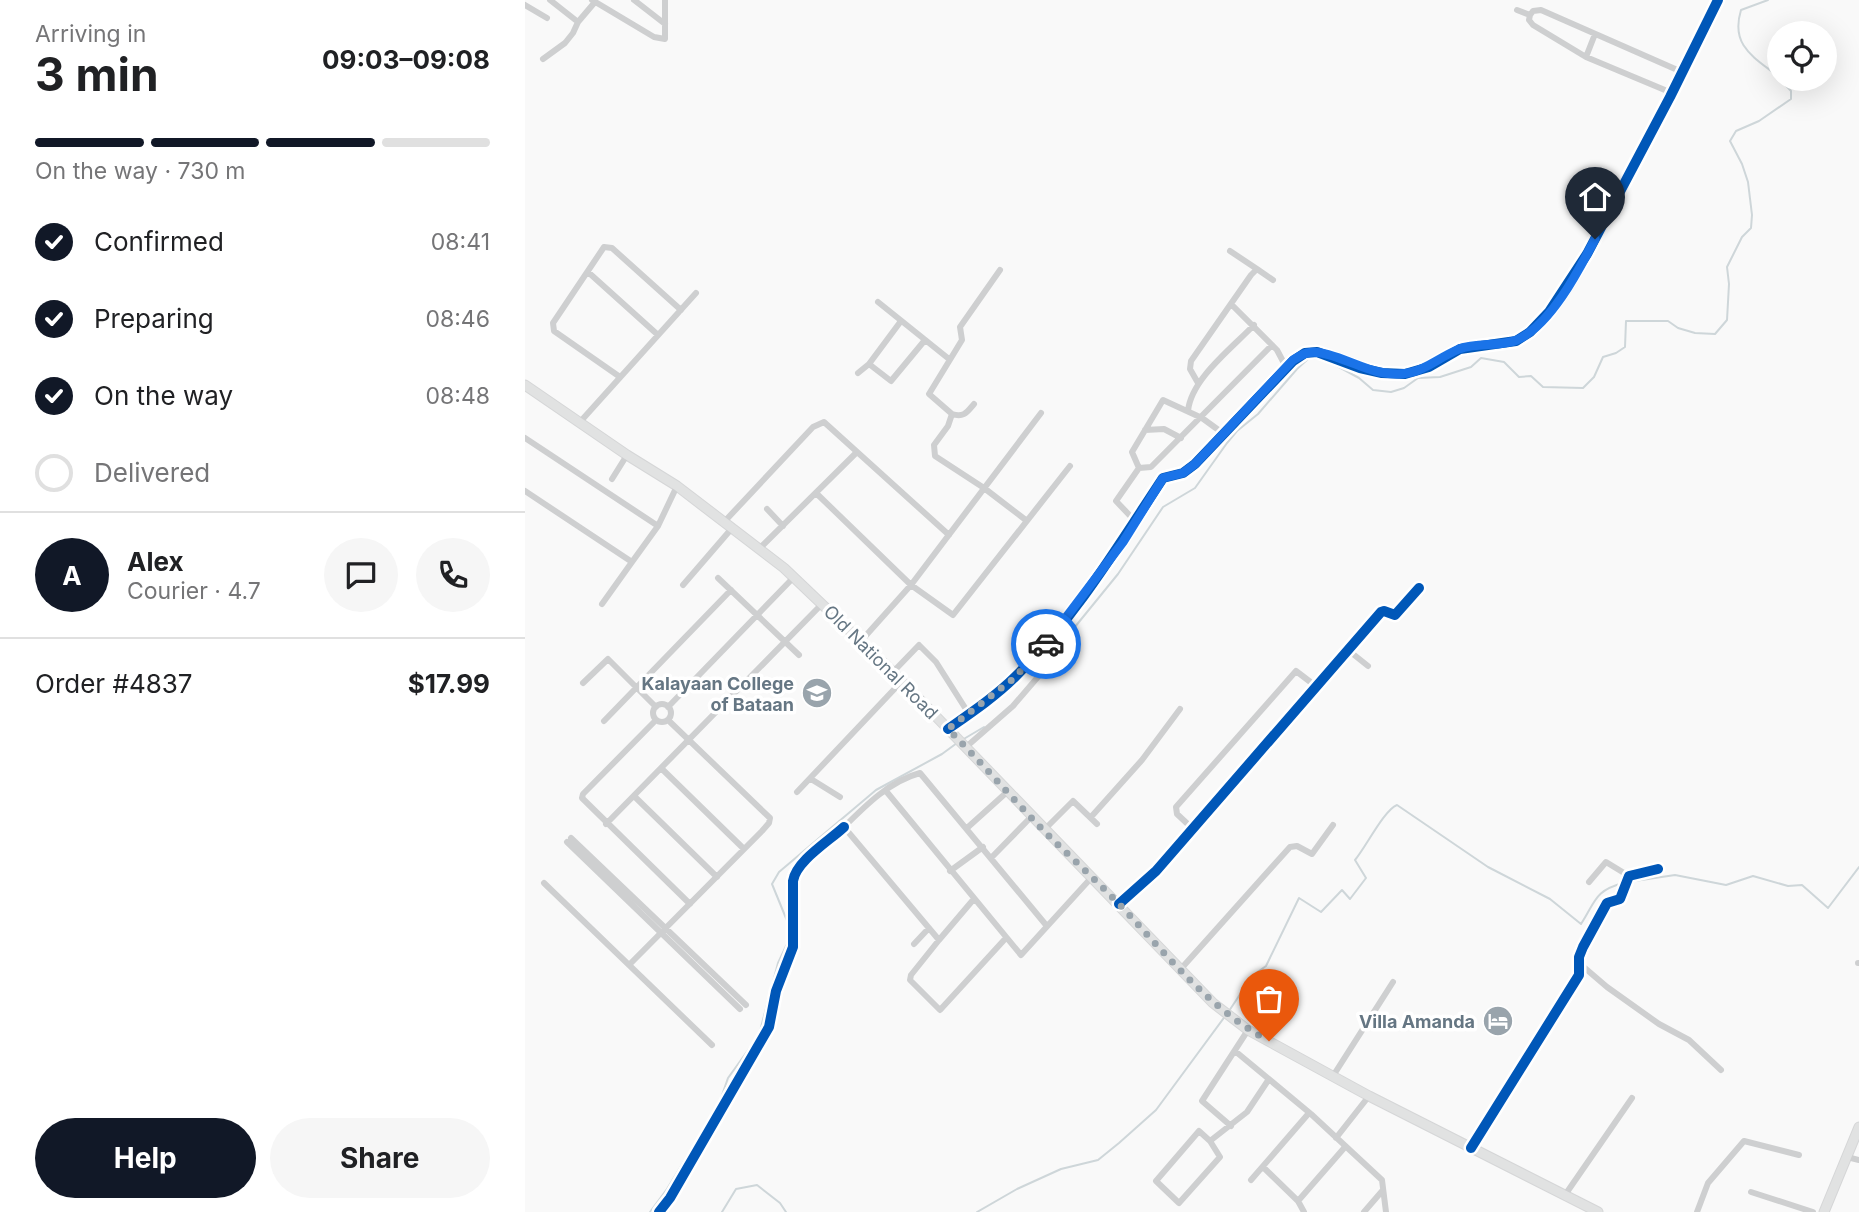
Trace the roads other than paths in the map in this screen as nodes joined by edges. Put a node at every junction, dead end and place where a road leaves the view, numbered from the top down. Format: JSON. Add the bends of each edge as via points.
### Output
{"nodes":[{"id":1,"x":550,"y":0,"type":"edge"},
{"id":2,"x":634,"y":0,"type":"edge"},
{"id":3,"x":665,"y":0,"type":"edge"},
{"id":4,"x":1717,"y":0,"type":"edge"},
{"id":5,"x":593,"y":1,"type":"edge"},
{"id":6,"x":525,"y":5,"type":"edge"},
{"id":7,"x":1517,"y":10,"type":"dead end"},
{"id":8,"x":1530,"y":15,"type":"junction"},
{"id":9,"x":547,"y":18,"type":"dead end"},
{"id":10,"x":578,"y":22,"type":"junction"},
{"id":11,"x":665,"y":24,"type":"junction"},
{"id":12,"x":1595,"y":34,"type":"junction"},
{"id":13,"x":1586,"y":57,"type":"junction"},
{"id":14,"x":544,"y":59,"type":"dead end"},
{"id":15,"x":1682,"y":72,"type":"junction"},
{"id":16,"x":1672,"y":93,"type":"junction"},
{"id":17,"x":1230,"y":251,"type":"dead end"},
{"id":18,"x":1257,"y":269,"type":"junction"},
{"id":19,"x":1000,"y":270,"type":"dead end"},
{"id":20,"x":587,"y":272,"type":"junction"},
{"id":21,"x":1273,"y":280,"type":"dead end"},
{"id":22,"x":696,"y":293,"type":"dead end"},
{"id":23,"x":878,"y":302,"type":"dead end"},
{"id":24,"x":1232,"y":305,"type":"junction"},
{"id":25,"x":681,"y":310,"type":"junction"},
{"id":26,"x":901,"y":321,"type":"junction"},
{"id":27,"x":1254,"y":325,"type":"junction"},
{"id":28,"x":658,"y":335,"type":"junction"},
{"id":29,"x":925,"y":340,"type":"junction"},
{"id":30,"x":1272,"y":345,"type":"junction"},
{"id":31,"x":949,"y":359,"type":"junction"},
{"id":32,"x":869,"y":363,"type":"junction"},
{"id":33,"x":1286,"y":367,"type":"junction"},
{"id":34,"x":858,"y":373,"type":"dead end"},
{"id":35,"x":620,"y":377,"type":"junction"},
{"id":36,"x":1198,"y":383,"type":"junction"},
{"id":37,"x":525,"y":385,"type":"edge"},
{"id":38,"x":974,"y":404,"type":"dead end"},
{"id":39,"x":1188,"y":411,"type":"junction"},
{"id":40,"x":1041,"y":413,"type":"dead end"},
{"id":41,"x":952,"y":414,"type":"junction"},
{"id":42,"x":1202,"y":418,"type":"junction"},
{"id":43,"x":580,"y":422,"type":"junction"},
{"id":44,"x":1145,"y":430,"type":"junction"},
{"id":45,"x":1224,"y":434,"type":"junction"},
{"id":46,"x":525,"y":438,"type":"edge"},
{"id":47,"x":1181,"y":438,"type":"junction"},
{"id":48,"x":857,"y":452,"type":"junction"},
{"id":49,"x":627,"y":455,"type":"junction"},
{"id":50,"x":1070,"y":466,"type":"dead end"},
{"id":51,"x":1139,"y":468,"type":"junction"},
{"id":52,"x":612,"y":479,"type":"dead end"},
{"id":53,"x":677,"y":486,"type":"junction"},
{"id":54,"x":984,"y":488,"type":"junction"},
{"id":55,"x":525,"y":491,"type":"edge"},
{"id":56,"x":816,"y":493,"type":"junction"},
{"id":57,"x":767,"y":509,"type":"dead end"},
{"id":58,"x":1027,"y":521,"type":"junction"},
{"id":59,"x":1135,"y":521,"type":"junction"},
{"id":60,"x":729,"y":524,"type":"junction"},
{"id":61,"x":657,"y":526,"type":"junction"},
{"id":62,"x":783,"y":526,"type":"junction"},
{"id":63,"x":949,"y":535,"type":"junction"},
{"id":64,"x":760,"y":548,"type":"junction"},
{"id":65,"x":632,"y":562,"type":"junction"},
{"id":66,"x":794,"y":577,"type":"junction"},
{"id":67,"x":718,"y":578,"type":"dead end"},
{"id":68,"x":683,"y":585,"type":"dead end"},
{"id":69,"x":911,"y":585,"type":"junction"},
{"id":70,"x":1419,"y":588,"type":"dead end"},
{"id":71,"x":731,"y":590,"type":"junction"},
{"id":72,"x":602,"y":604,"type":"dead end"},
{"id":73,"x":822,"y":604,"type":"junction"},
{"id":74,"x":758,"y":615,"type":"junction"},
{"id":75,"x":861,"y":640,"type":"junction"},
{"id":76,"x":785,"y":642,"type":"junction"},
{"id":77,"x":1348,"y":650,"type":"junction"},
{"id":78,"x":799,"y":654,"type":"dead end"},
{"id":79,"x":1368,"y":666,"type":"dead end"},
{"id":80,"x":1043,"y":671,"type":"dead end"},
{"id":81,"x":893,"y":672,"type":"junction"},
{"id":82,"x":902,"y":681,"type":"junction"},
{"id":83,"x":583,"y":683,"type":"dead end"},
{"id":84,"x":1317,"y":687,"type":"junction"},
{"id":85,"x":636,"y":688,"type":"junction"},
{"id":86,"x":656,"y":707,"type":"junction"},
{"id":87,"x":669,"y":707,"type":"junction"},
{"id":88,"x":1181,"y":709,"type":"dead end"},
{"id":89,"x":969,"y":714,"type":"junction"},
{"id":90,"x":656,"y":719,"type":"junction"},
{"id":91,"x":668,"y":720,"type":"junction"},
{"id":92,"x":604,"y":721,"type":"dead end"},
{"id":93,"x":948,"y":729,"type":"junction"},
{"id":94,"x":690,"y":741,"type":"junction"},
{"id":95,"x":961,"y":742,"type":"junction"},
{"id":96,"x":662,"y":769,"type":"junction"},
{"id":97,"x":811,"y":779,"type":"junction"},
{"id":98,"x":886,"y":791,"type":"junction"},
{"id":99,"x":797,"y":792,"type":"dead end"},
{"id":100,"x":1007,"y":792,"type":"junction"},
{"id":101,"x":634,"y":796,"type":"junction"},
{"id":102,"x":840,"y":797,"type":"dead end"},
{"id":103,"x":1031,"y":817,"type":"junction"},
{"id":104,"x":1091,"y":817,"type":"junction"},
{"id":105,"x":606,"y":824,"type":"junction"},
{"id":106,"x":1097,"y":824,"type":"dead end"},
{"id":107,"x":1332,"y":825,"type":"dead end"},
{"id":108,"x":844,"y":827,"type":"junction"},
{"id":109,"x":967,"y":828,"type":"junction"},
{"id":110,"x":1193,"y":829,"type":"junction"},
{"id":111,"x":1044,"y":830,"type":"junction"},
{"id":112,"x":569,"y":840,"type":"dead end"},
{"id":113,"x":983,"y":847,"type":"junction"},
{"id":114,"x":744,"y":849,"type":"junction"},
{"id":115,"x":992,"y":857,"type":"junction"},
{"id":116,"x":1658,"y":869,"type":"dead end"},
{"id":117,"x":950,"y":871,"type":"junction"},
{"id":118,"x":1629,"y":876,"type":"junction"},
{"id":119,"x":717,"y":877,"type":"junction"},
{"id":120,"x":1092,"y":877,"type":"junction"},
{"id":121,"x":1589,"y":882,"type":"dead end"},
{"id":122,"x":544,"y":883,"type":"dead end"},
{"id":123,"x":973,"y":900,"type":"junction"},
{"id":124,"x":690,"y":904,"type":"junction"},
{"id":125,"x":1119,"y":904,"type":"junction"},
{"id":126,"x":1046,"y":925,"type":"junction"},
{"id":127,"x":929,"y":928,"type":"junction"},
{"id":128,"x":664,"y":930,"type":"junction"},
{"id":129,"x":1005,"y":939,"type":"junction"},
{"id":130,"x":939,"y":940,"type":"junction"},
{"id":131,"x":914,"y":944,"type":"dead end"},
{"id":132,"x":1579,"y":963,"type":"junction"},
{"id":133,"x":629,"y":965,"type":"junction"},
{"id":134,"x":1179,"y":971,"type":"junction"},
{"id":135,"x":1393,"y":982,"type":"dead end"},
{"id":136,"x":743,"y":1007,"type":"dead end"},
{"id":137,"x":1248,"y":1030,"type":"junction"},
{"id":138,"x":712,"y":1045,"type":"dead end"},
{"id":139,"x":1235,"y":1051,"type":"junction"},
{"id":140,"x":1721,"y":1070,"type":"dead end"},
{"id":141,"x":1333,"y":1076,"type":"junction"},
{"id":142,"x":1269,"y":1079,"type":"junction"},
{"id":143,"x":1369,"y":1096,"type":"junction"},
{"id":144,"x":1632,"y":1098,"type":"dead end"},
{"id":145,"x":1309,"y":1113,"type":"junction"},
{"id":146,"x":1231,"y":1126,"type":"junction"},
{"id":147,"x":1859,"y":1126,"type":"edge"},
{"id":148,"x":1336,"y":1138,"type":"junction"},
{"id":149,"x":1210,"y":1141,"type":"junction"},
{"id":150,"x":1345,"y":1147,"type":"junction"},
{"id":151,"x":1471,"y":1148,"type":"junction"},
{"id":152,"x":1799,"y":1155,"type":"dead end"},
{"id":153,"x":1847,"y":1157,"type":"junction"},
{"id":154,"x":1859,"y":1160,"type":"edge"},
{"id":155,"x":1263,"y":1167,"type":"junction"},
{"id":156,"x":1251,"y":1181,"type":"dead end"},
{"id":157,"x":1383,"y":1190,"type":"junction"},
{"id":158,"x":1751,"y":1192,"type":"dead end"},
{"id":159,"x":1565,"y":1195,"type":"junction"},
{"id":160,"x":1298,"y":1201,"type":"junction"},
{"id":161,"x":659,"y":1212,"type":"edge"},
{"id":162,"x":1304,"y":1212,"type":"edge"},
{"id":163,"x":1364,"y":1212,"type":"edge"},
{"id":164,"x":1386,"y":1212,"type":"edge"},
{"id":165,"x":1598,"y":1212,"type":"edge"},
{"id":166,"x":1697,"y":1212,"type":"edge"},
{"id":167,"x":1813,"y":1212,"type":"edge"},
{"id":168,"x":1824,"y":1212,"type":"edge"}],
"edges":[{"from":1,"to":10,"type":"street"},
{"from":2,"to":11,"type":"street"},
{"from":3,"to":11,"type":"street"},
{"from":4,"to":15,"type":"main road"},
{"from":5,"to":10,"type":"street"},
{"from":5,"to":11,"type":"street","via":[[654,37],[665,39]]},
{"from":6,"to":9,"type":"street"},
{"from":7,"to":8,"type":"street"},
{"from":8,"to":12,"type":"street","via":[[1541,10]]},
{"from":8,"to":13,"type":"street","via":[[1532,25]]},
{"from":10,"to":14,"type":"street","via":[[565,43]]},
{"from":12,"to":13,"type":"street"},
{"from":12,"to":15,"type":"street"},
{"from":13,"to":16,"type":"street"},
{"from":15,"to":16,"type":"main road"},
{"from":16,"to":33,"type":"main road","via":[[1575,274],[1530,332],[1516,341],[1460,349],[1429,367],[1405,374],[1360,368],[1317,352],[1305,353]]},
{"from":17,"to":18,"type":"street"},
{"from":18,"to":21,"type":"street"},
{"from":18,"to":24,"type":"street"},
{"from":19,"to":31,"type":"street","via":[[960,327],[962,340]]},
{"from":20,"to":25,"type":"street","via":[[604,247],[612,248]]},
{"from":20,"to":28,"type":"street"},
{"from":20,"to":35,"type":"street","via":[[553,323],[554,331]]},
{"from":22,"to":25,"type":"street"},
{"from":23,"to":26,"type":"street"},
{"from":24,"to":27,"type":"street"},
{"from":24,"to":36,"type":"street","via":[[1191,361]]},
{"from":25,"to":28,"type":"street"},
{"from":26,"to":29,"type":"street"},
{"from":26,"to":32,"type":"street"},
{"from":27,"to":30,"type":"street"},
{"from":27,"to":36,"type":"street"},
{"from":28,"to":35,"type":"street"},
{"from":29,"to":31,"type":"street"},
{"from":29,"to":32,"type":"street","via":[[891,381]]},
{"from":30,"to":33,"type":"street"},
{"from":30,"to":42,"type":"street"},
{"from":31,"to":41,"type":"street","via":[[929,394]]},
{"from":32,"to":34,"type":"street"},
{"from":33,"to":45,"type":"main road"},
{"from":35,"to":43,"type":"street"},
{"from":36,"to":39,"type":"street"},
{"from":37,"to":43,"type":"main road","name":"Old National Road"},
{"from":38,"to":41,"type":"street","via":[[964,415]]},
{"from":39,"to":42,"type":"street"},
{"from":39,"to":44,"type":"street","via":[[1163,400]]},
{"from":40,"to":54,"type":"street"},
{"from":41,"to":54,"type":"street","via":[[934,445],[935,456]]},
{"from":42,"to":45,"type":"street"},
{"from":42,"to":47,"type":"street"},
{"from":43,"to":49,"type":"main road","name":"Old National Road"},
{"from":44,"to":47,"type":"street","via":[[1164,429]]},
{"from":44,"to":51,"type":"street","via":[[1132,452]]},
{"from":45,"to":59,"type":"main road","via":[[1183,473],[1163,478]]},
{"from":46,"to":61,"type":"street"},
{"from":47,"to":51,"type":"street","via":[[1151,467]]},
{"from":48,"to":56,"type":"street"},
{"from":48,"to":60,"type":"street","via":[[824,422],[818,423]]},
{"from":48,"to":63,"type":"street"},
{"from":49,"to":52,"type":"street"},
{"from":49,"to":53,"type":"main road","name":"Old National Road"},
{"from":50,"to":58,"type":"street"},
{"from":51,"to":59,"type":"street","via":[[1116,501]]},
{"from":53,"to":60,"type":"main road","name":"Old National Road"},
{"from":53,"to":61,"type":"street"},
{"from":54,"to":58,"type":"street"},
{"from":54,"to":63,"type":"street"},
{"from":55,"to":65,"type":"street"},
{"from":56,"to":62,"type":"street"},
{"from":56,"to":69,"type":"street"},
{"from":57,"to":62,"type":"street"},
{"from":58,"to":69,"type":"street","via":[[953,615]]},
{"from":59,"to":89,"type":"main road","via":[[1037,654]]},
{"from":60,"to":64,"type":"main road","name":"Old National Road"},
{"from":60,"to":68,"type":"street"},
{"from":61,"to":65,"type":"street"},
{"from":62,"to":64,"type":"street"},
{"from":63,"to":69,"type":"street"},
{"from":64,"to":66,"type":"main road","name":"Old National Road"},
{"from":65,"to":72,"type":"street"},
{"from":66,"to":73,"type":"main road","name":"Old National Road"},
{"from":66,"to":74,"type":"street"},
{"from":67,"to":71,"type":"street"},
{"from":69,"to":75,"type":"street"},
{"from":70,"to":77,"type":"street","via":[[1395,615],[1381,612]]},
{"from":71,"to":74,"type":"street"},
{"from":71,"to":85,"type":"street"},
{"from":73,"to":75,"type":"main road","name":"Old National Road"},
{"from":73,"to":76,"type":"street"},
{"from":74,"to":76,"type":"street"},
{"from":74,"to":87,"type":"street"},
{"from":75,"to":81,"type":"main road","name":"Old National Road"},
{"from":76,"to":78,"type":"street"},
{"from":76,"to":94,"type":"street"},
{"from":77,"to":79,"type":"street"},
{"from":77,"to":84,"type":"street"},
{"from":80,"to":95,"type":"street","via":[[1013,706]]},
{"from":81,"to":82,"type":"main road","name":"Old National Road"},
{"from":81,"to":89,"type":"street","via":[[919,645],[936,662]]},
{"from":82,"to":93,"type":"main road","name":"Old National Road"},
{"from":82,"to":97,"type":"street"},
{"from":83,"to":85,"type":"street","via":[[608,659]]},
{"from":84,"to":110,"type":"street"},
{"from":84,"to":110,"type":"street","via":[[1296,671],[1223,752],[1176,807]]},
{"from":85,"to":86,"type":"street"},
{"from":85,"to":92,"type":"street"},
{"from":86,"to":87,"type":"street"},
{"from":86,"to":90,"type":"street"},
{"from":87,"to":91,"type":"street"},
{"from":88,"to":104,"type":"street"},
{"from":89,"to":93,"type":"main road"},
{"from":90,"to":91,"type":"street"},
{"from":90,"to":105,"type":"street","via":[[583,794],[584,802]]},
{"from":91,"to":94,"type":"street"},
{"from":93,"to":95,"type":"main road","name":"Old National Road"},
{"from":94,"to":96,"type":"street"},
{"from":94,"to":114,"type":"street","via":[[770,818]]},
{"from":95,"to":100,"type":"main road","name":"Old National Road"},
{"from":96,"to":101,"type":"street"},
{"from":96,"to":114,"type":"street"},
{"from":97,"to":99,"type":"street"},
{"from":97,"to":102,"type":"street"},
{"from":98,"to":108,"type":"street"},
{"from":98,"to":109,"type":"street","via":[[921,773]]},
{"from":98,"to":117,"type":"street"},
{"from":100,"to":103,"type":"main road","name":"Old National Road"},
{"from":100,"to":109,"type":"street"},
{"from":101,"to":105,"type":"street"},
{"from":101,"to":119,"type":"street"},
{"from":103,"to":111,"type":"main road","name":"Old National Road"},
{"from":103,"to":115,"type":"street"},
{"from":104,"to":106,"type":"street"},
{"from":104,"to":111,"type":"street","via":[[1073,801]]},
{"from":105,"to":124,"type":"street"},
{"from":107,"to":134,"type":"street","via":[[1312,854],[1290,847]]},
{"from":108,"to":127,"type":"street"},
{"from":108,"to":161,"type":"street","via":[[795,872],[793,947],[776,991],[769,1027]]},
{"from":109,"to":113,"type":"street"},
{"from":110,"to":125,"type":"street","via":[[1156,872]]},
{"from":111,"to":120,"type":"main road","name":"Old National Road"},
{"from":112,"to":128,"type":"street"},
{"from":113,"to":115,"type":"street"},
{"from":113,"to":117,"type":"street"},
{"from":114,"to":119,"type":"street"},
{"from":115,"to":126,"type":"street"},
{"from":116,"to":118,"type":"street"},
{"from":117,"to":123,"type":"street"},
{"from":118,"to":121,"type":"street","via":[[1606,862]]},
{"from":118,"to":132,"type":"street","via":[[1620,899],[1607,903]]},
{"from":119,"to":124,"type":"street"},
{"from":120,"to":125,"type":"main road","name":"Old National Road"},
{"from":120,"to":126,"type":"street"},
{"from":122,"to":133,"type":"street"},
{"from":123,"to":129,"type":"street"},
{"from":123,"to":130,"type":"street"},
{"from":124,"to":128,"type":"street"},
{"from":125,"to":134,"type":"main road","name":"Old National Road"},
{"from":126,"to":129,"type":"street","via":[[1021,955]]},
{"from":127,"to":130,"type":"street"},
{"from":127,"to":131,"type":"street"},
{"from":128,"to":133,"type":"street"},
{"from":128,"to":136,"type":"street"},
{"from":129,"to":130,"type":"street","via":[[940,1010],[910,980]]},
{"from":132,"to":140,"type":"street","via":[[1607,988],[1689,1040]]},
{"from":132,"to":151,"type":"street","via":[[1579,975]]},
{"from":133,"to":138,"type":"street"},
{"from":134,"to":137,"type":"main road","name":"Old National Road"},
{"from":135,"to":141,"type":"street"},
{"from":137,"to":139,"type":"street"},
{"from":137,"to":141,"type":"main road","name":"Old National Road"},
{"from":139,"to":142,"type":"street"},
{"from":139,"to":146,"type":"street","via":[[1202,1101]]},
{"from":141,"to":143,"type":"main road","name":"Old National Road"},
{"from":142,"to":145,"type":"street"},
{"from":142,"to":146,"type":"street","via":[[1247,1112]]},
{"from":143,"to":148,"type":"street"},
{"from":143,"to":151,"type":"main road","name":"Old National Road"},
{"from":144,"to":159,"type":"street"},
{"from":145,"to":148,"type":"street"},
{"from":145,"to":155,"type":"street"},
{"from":146,"to":149,"type":"street"},
{"from":147,"to":153,"type":"main road"},
{"from":148,"to":150,"type":"street"},
{"from":149,"to":149,"type":"street","via":[[1220,1157],[1179,1203],[1156,1181],[1199,1131]]},
{"from":150,"to":157,"type":"street","via":[[1382,1181]]},
{"from":150,"to":160,"type":"street"},
{"from":151,"to":159,"type":"main road","name":"Old National Road"},
{"from":152,"to":166,"type":"street","via":[[1744,1142],[1708,1183]]},
{"from":153,"to":154,"type":"street"},
{"from":153,"to":168,"type":"main road"},
{"from":155,"to":156,"type":"street"},
{"from":155,"to":160,"type":"street"},
{"from":157,"to":163,"type":"street"},
{"from":157,"to":164,"type":"street"},
{"from":158,"to":167,"type":"street"},
{"from":159,"to":165,"type":"main road","name":"Old National Road"},
{"from":160,"to":162,"type":"street"}]}
